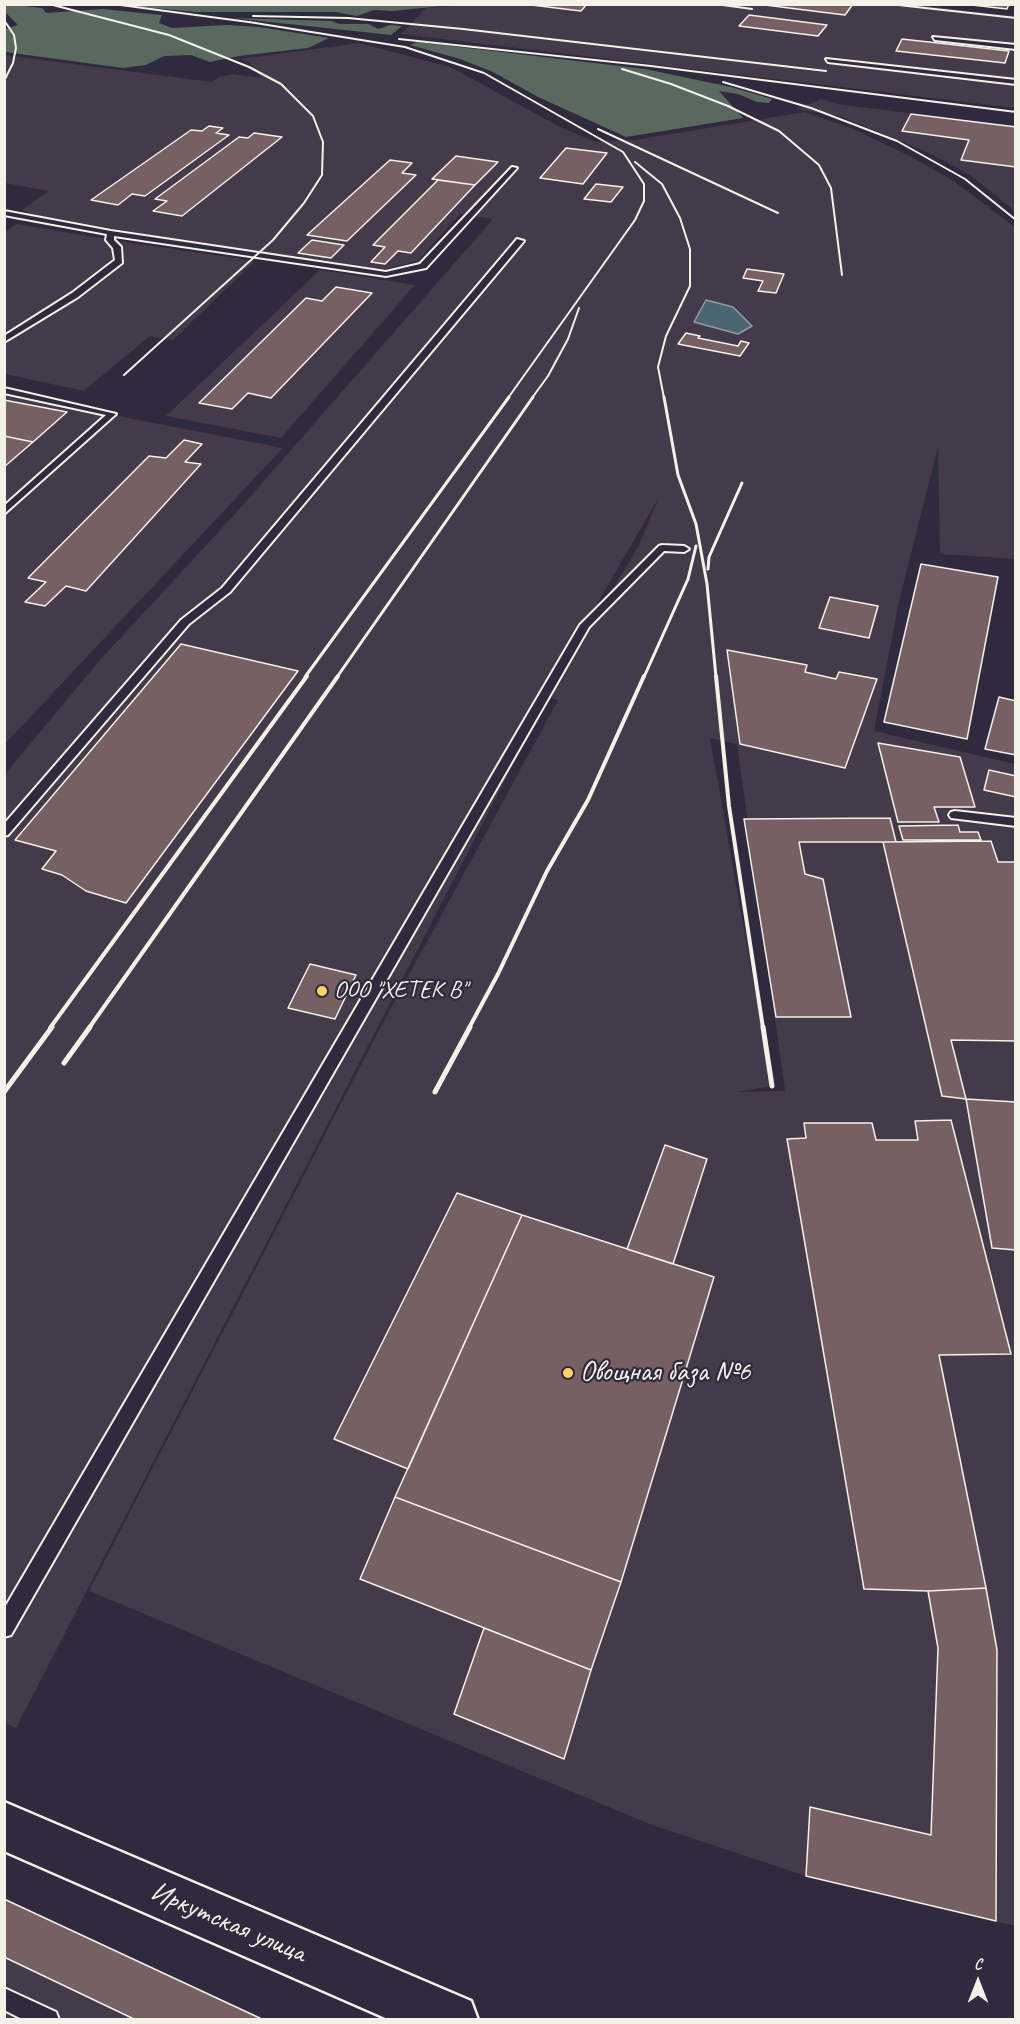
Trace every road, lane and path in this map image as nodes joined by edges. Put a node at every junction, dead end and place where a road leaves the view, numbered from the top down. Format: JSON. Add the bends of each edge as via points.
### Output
{"nodes":[{"id":1,"x":935,"y":38,"type":"dead end"},
{"id":2,"x":1016,"y":46,"type":"edge"},
{"id":3,"x":828,"y":60,"type":"dead end"},
{"id":4,"x":1016,"y":82,"type":"edge"},
{"id":5,"x":514,"y":168,"type":"dead end"},
{"id":6,"x":7,"y":216,"type":"edge"},
{"id":7,"x":111,"y":233,"type":"junction"},
{"id":8,"x":520,"y":241,"type":"dead end"},
{"id":9,"x":4,"y":340,"type":"edge"},
{"id":10,"x":4,"y":390,"type":"edge"},
{"id":11,"x":4,"y":511,"type":"edge"},
{"id":12,"x":684,"y":549,"type":"dead end"},
{"id":13,"x":955,"y":815,"type":"dead end"},
{"id":14,"x":1016,"y":822,"type":"edge"},
{"id":15,"x":4,"y":832,"type":"edge"},
{"id":16,"x":4,"y":1628,"type":"edge"},
{"id":17,"x":4,"y":1826,"type":"edge"},
{"id":18,"x":4,"y":1998,"type":"edge"},
{"id":19,"x":48,"y":2019,"type":"edge"},
{"id":20,"x":452,"y":2019,"type":"edge"}],
"edges":[{"from":1,"to":2,"type":"lane"},
{"from":3,"to":4,"type":"lane"},
{"from":5,"to":7,"type":"lane","via":[[423,266],[386,274]]},
{"from":6,"to":7,"type":"lane"},
{"from":7,"to":9,"type":"lane","via":[[119,261],[75,295]]},
{"from":8,"to":15,"type":"lane","via":[[226,590],[185,622]]},
{"from":10,"to":11,"type":"lane","via":[[112,414]]},
{"from":12,"to":16,"type":"lane","via":[[662,548],[585,625]]},
{"from":13,"to":14,"type":"lane"},
{"from":17,"to":20,"type":"street","name":"Иркутская улица"},
{"from":18,"to":19,"type":"lane"}]}
